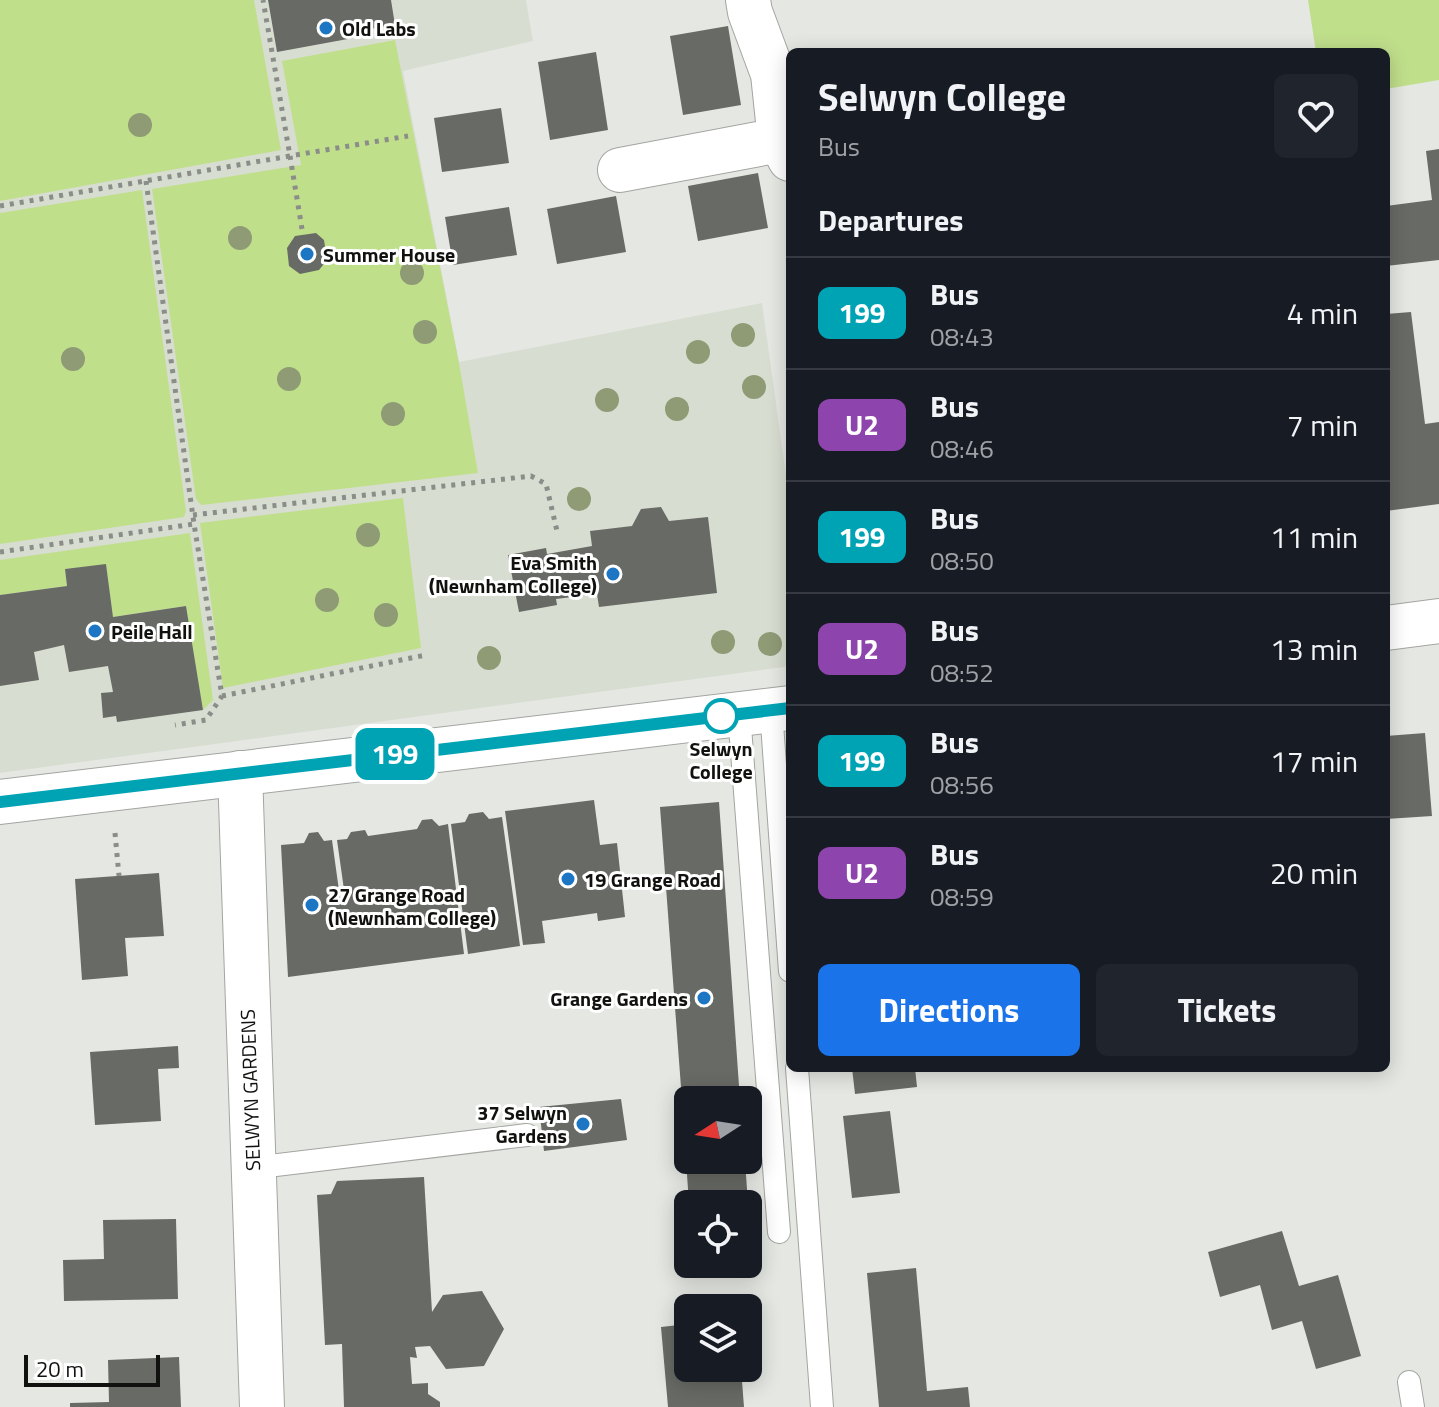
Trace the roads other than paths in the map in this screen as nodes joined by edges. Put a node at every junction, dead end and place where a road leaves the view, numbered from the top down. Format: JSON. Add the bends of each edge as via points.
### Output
{"nodes":[{"id":1,"x":748,"y":0,"type":"edge"},
{"id":2,"x":785,"y":150,"type":"edge"},
{"id":3,"x":620,"y":170,"type":"dead end"},
{"id":4,"x":1439,"y":621,"type":"edge"},
{"id":5,"x":1390,"y":627,"type":"edge"},
{"id":6,"x":767,"y":710,"type":"edge"},
{"id":7,"x":240,"y":773,"type":"junction"},
{"id":8,"x":0,"y":802,"type":"edge"},
{"id":9,"x":786,"y":926,"type":"edge"},
{"id":10,"x":797,"y":1072,"type":"edge"},
{"id":11,"x":527,"y":1135,"type":"dead end"},
{"id":12,"x":252,"y":1168,"type":"junction"},
{"id":13,"x":779,"y":1232,"type":"dead end"},
{"id":14,"x":1409,"y":1382,"type":"dead end"},
{"id":15,"x":262,"y":1407,"type":"edge"},
{"id":16,"x":822,"y":1407,"type":"edge"},
{"id":17,"x":1413,"y":1407,"type":"edge"}],
"edges":[{"from":1,"to":2,"type":"street","via":[[773,74]]},
{"from":2,"to":3,"type":"street"},
{"from":4,"to":5,"type":"street"},
{"from":6,"to":7,"type":"street"},
{"from":6,"to":9,"type":"lane"},
{"from":6,"to":13,"type":"lane"},
{"from":7,"to":8,"type":"street"},
{"from":7,"to":12,"type":"street","name":"SELWYN GARDENS"},
{"from":10,"to":16,"type":"lane"},
{"from":11,"to":12,"type":"lane"},
{"from":12,"to":15,"type":"street","name":"SELWYN GARDENS"},
{"from":14,"to":17,"type":"lane"}]}
